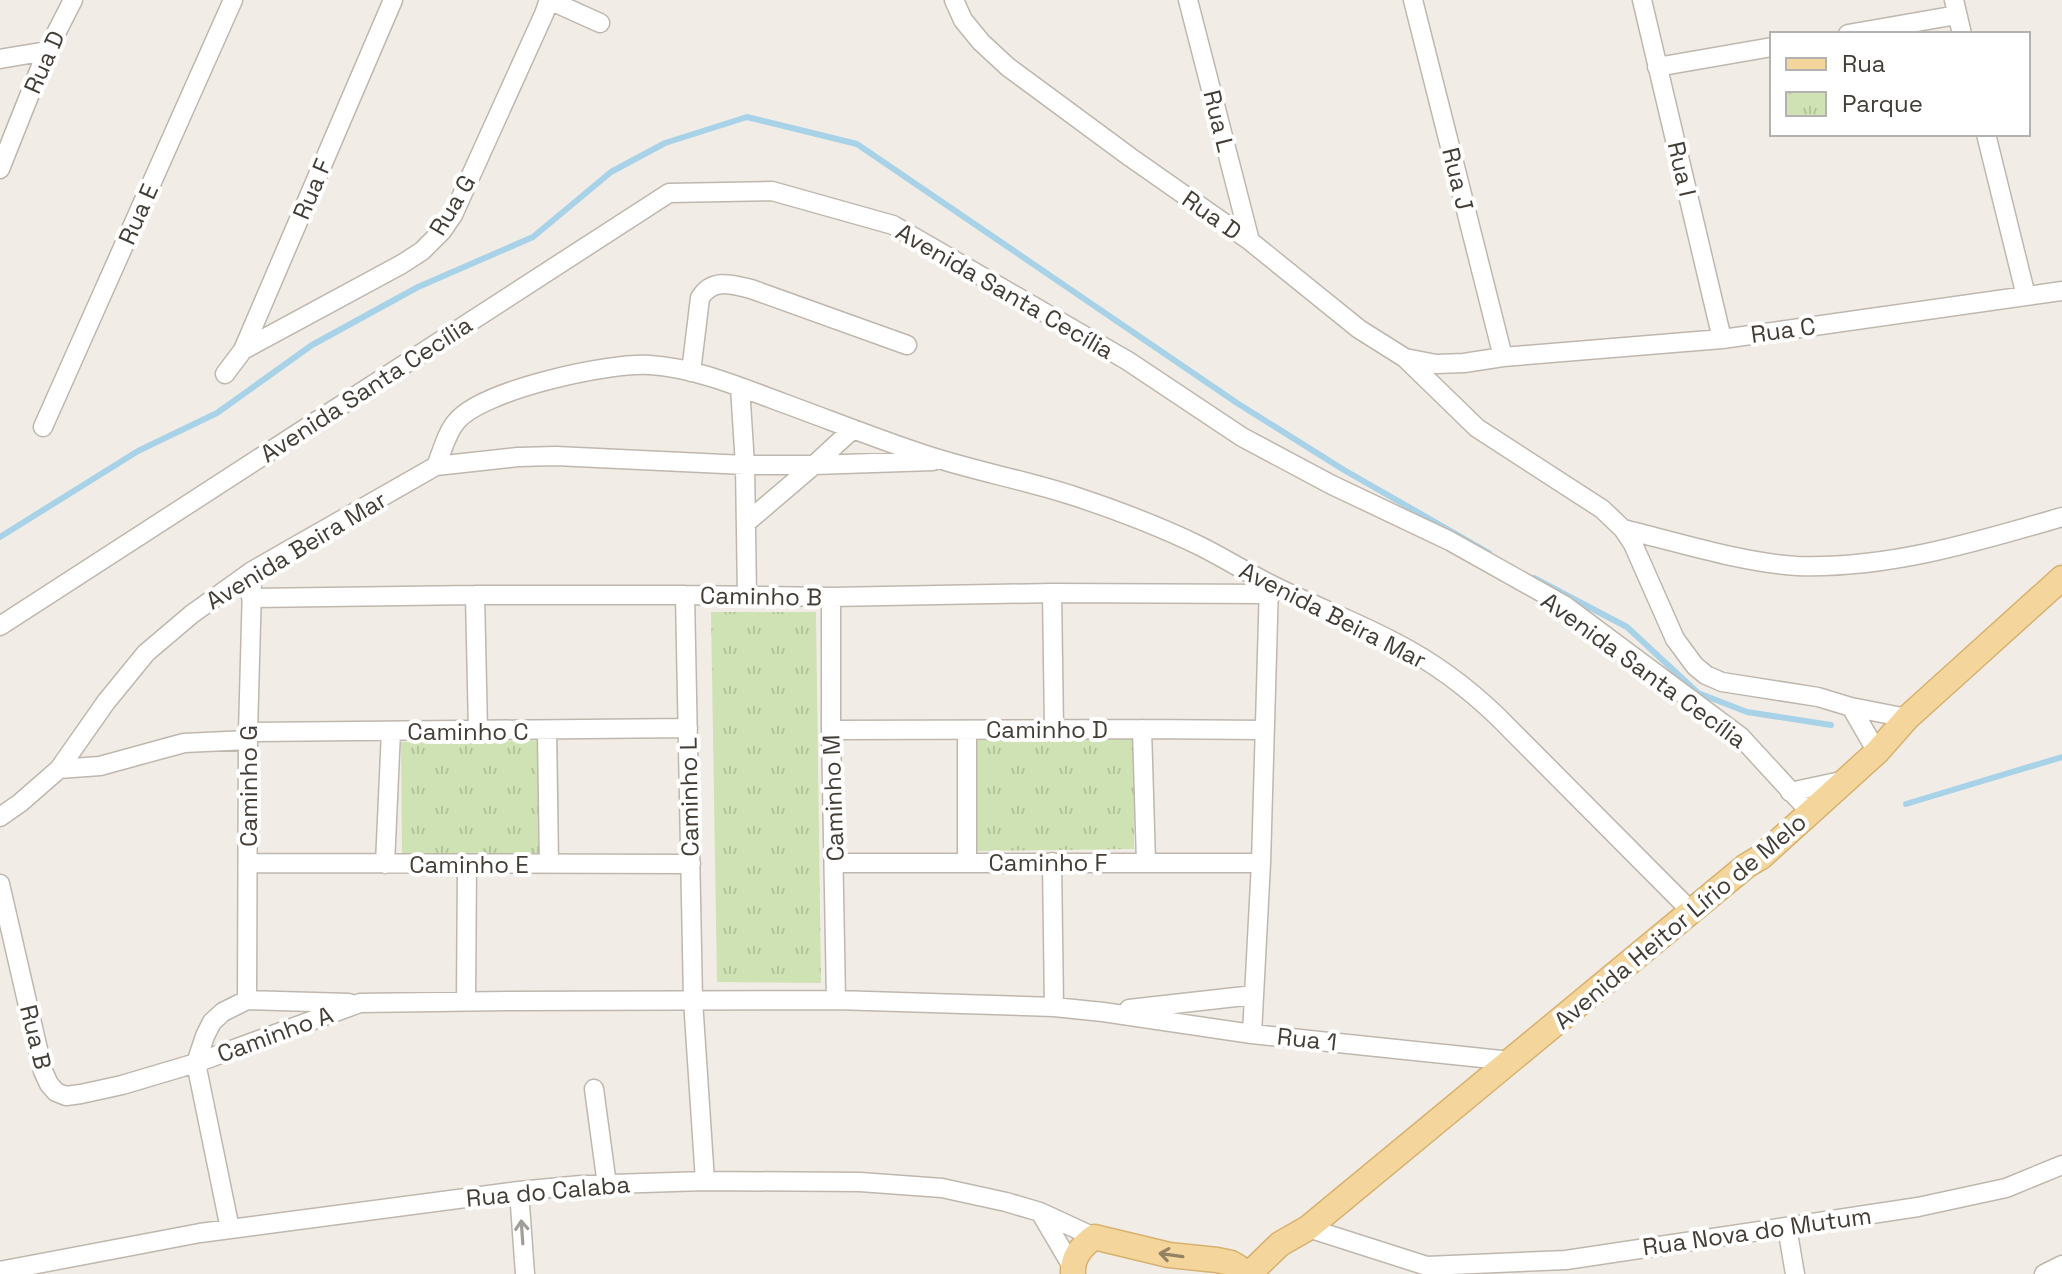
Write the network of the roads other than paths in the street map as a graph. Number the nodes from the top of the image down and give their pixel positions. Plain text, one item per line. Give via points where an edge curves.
1 (73, 0) edge
2 (233, 0) edge
3 (393, 0) edge
4 (954, 0) edge
5 (1188, 0) edge
6 (1413, 0) edge
7 (1642, 0) edge
8 (547, 5) edge
9 (1955, 7) edge
10 (600, 23) dead end
11 (1856, 32) edge
12 (1961, 32) edge
13 (1770, 47) edge
14 (47, 51) junction
15 (0, 59) edge
16 (1657, 67) junction
17 (1986, 136) edge
18 (0, 169) edge
19 (1250, 241) junction
20 (2062, 291) edge
21 (2026, 296) junction
22 (1722, 339) junction
23 (907, 345) dead end
24 (243, 350) junction
25 (1503, 357) junction
26 (1405, 358) junction
27 (691, 372) junction
28 (225, 374) dead end
29 (740, 387) junction
30 (43, 427) dead end
31 (853, 429) junction
32 (942, 461) junction
33 (745, 465) junction
34 (814, 465) junction
35 (436, 466) junction
36 (2062, 517) edge
37 (746, 523) junction
38 (1623, 529) junction
39 (252, 571) junction
40 (2062, 578) edge
41 (1270, 589) junction
42 (1052, 593) junction
43 (475, 595) junction
44 (685, 595) junction
45 (747, 596) junction
46 (831, 597) junction
47 (251, 598) junction
48 (0, 626) edge
49 (1851, 707) junction
50 (1907, 718) junction
51 (688, 728) junction
52 (1054, 729) junction
53 (1142, 729) junction
54 (831, 730) junction
55 (967, 730) junction
56 (1264, 730) junction
57 (391, 731) junction
58 (478, 731) junction
59 (547, 731) junction
60 (248, 736) junction
61 (1877, 752) junction
62 (59, 769) junction
63 (1846, 780) junction
64 (1790, 792) junction
65 (1810, 812) junction
66 (0, 817) edge
67 (967, 862) junction
68 (1052, 862) junction
69 (1146, 862) junction
70 (248, 863) junction
71 (549, 863) junction
72 (835, 863) junction
73 (1261, 863) junction
74 (385, 864) junction
75 (467, 864) junction
76 (691, 864) junction
77 (0, 884) edge
78 (1692, 912) junction
79 (1254, 995) junction
80 (247, 1000) junction
81 (693, 1000) junction
82 (836, 1000) junction
83 (466, 1001) junction
84 (360, 1003) junction
85 (1054, 1007) junction
86 (1103, 1012) junction
87 (1252, 1034) junction
88 (1511, 1061) junction
89 (196, 1063) junction
90 (594, 1089) dead end
91 (2062, 1165) edge
92 (705, 1181) junction
93 (607, 1185) junction
94 (519, 1191) junction
95 (1040, 1212) junction
96 (1787, 1227) junction
97 (1308, 1228) junction
98 (230, 1229) junction
99 (1094, 1237) junction
100 (1280, 1244) junction
101 (1217, 1260) junction
102 (2062, 1265) edge
103 (1566, 1267) edge
104 (1434, 1270) edge
105 (0, 1271) edge
106 (1073, 1271) edge
107 (525, 1274) edge
108 (1246, 1274) edge
109 (1795, 1274) edge
110 (2044, 1274) edge

1 - 14 street, Rua D
2 - 30 street, Rua E
3 - 24 street, Rua F
4 - 19 street, Rua D via 963,20 1008,67
5 - 19 street, Rua L
6 - 25 street, Rua J
7 - 16 street, Rua I
8 - 10 street
8 - 24 street, Rua G via 442,231 402,264
9 - 11 street
9 - 12 street
13 - 16 street
14 - 15 street
14 - 18 street, Rua D
16 - 22 street, Rua I
17 - 21 street
19 - 26 street, Rua D via 1347,320
20 - 21 street, Rua C
21 - 22 street, Rua C
22 - 25 street, Rua C
23 - 27 street via 751,289 718,284 700,298
24 - 28 street, Rua F
25 - 26 street, Rua D via 1436,364
26 - 38 street via 1477,428 1602,509
27 - 29 street, Avenida Beira Mar
27 - 35 street, Avenida Beira Mar via 627,365 500,395 456,422
29 - 31 street, Avenida Beira Mar
29 - 33 street
31 - 32 street, Avenida Beira Mar
31 - 34 street
32 - 34 street, Avenida Beira Mar
32 - 41 street, Avenida Beira Mar via 1130,516 1200,546
33 - 34 street, Avenida Beira Mar
33 - 35 street, Avenida Beira Mar via 556,456
33 - 37 street
34 - 37 street
35 - 39 street, Avenida Beira Mar
36 - 38 street via 1917,556 1838,566 1767,563
37 - 45 street
38 - 49 street via 1675,639 1706,675
39 - 47 street, Caminho G
39 - 62 street, Avenida Beira Mar via 146,653
40 - 50 main road, Avenida Heitor Lírio de Melo
41 - 42 street, Caminho B
41 - 56 street
41 - 78 street, Avenida Beira Mar via 1398,643 1476,696
42 - 46 street, Caminho B
42 - 52 street
43 - 44 street, Caminho B
43 - 47 street, Caminho B
43 - 58 street
44 - 45 street, Caminho B
44 - 51 street, Caminho L
45 - 46 street, Caminho B
46 - 54 street, Caminho M
47 - 60 street, Caminho G
48 - 64 street, Avenida Santa Cecília via 669,193 772,191 893,225 1128,361 1242,437 1450,541 1564,605 1741,737
49 - 50 street
49 - 61 street
50 - 61 main road, Avenida Heitor Lírio de Melo
51 - 59 street, Caminho C
51 - 76 street, Caminho L
52 - 53 street, Caminho D
52 - 55 street, Caminho D
53 - 56 street, Caminho D
53 - 69 street
54 - 55 street, Caminho D
54 - 72 street, Caminho M
55 - 67 street
56 - 73 street
57 - 58 street, Caminho C
57 - 60 street, Caminho C
57 - 74 street
58 - 59 street, Caminho C
59 - 71 street
60 - 62 street, Caminho C via 184,743 100,766
60 - 70 street, Caminho G
61 - 63 main road, Avenida Heitor Lírio de Melo
62 - 66 street, Avenida Beira Mar
63 - 64 street
63 - 65 main road, Avenida Heitor Lírio de Melo
64 - 65 street, Avenida Santa Cecília
65 - 78 main road, Avenida Heitor Lírio de Melo
67 - 68 street, Caminho F
67 - 72 street, Caminho F
68 - 69 street, Caminho F
68 - 85 street
69 - 73 street, Caminho F
70 - 74 street, Caminho E
70 - 80 street, Caminho G
71 - 75 street, Caminho E
71 - 76 street, Caminho E
72 - 82 street, Caminho M
73 - 79 street
74 - 75 street, Caminho E
75 - 83 street
76 - 81 street, Caminho L
77 - 89 street, Rua B via 43,1071 56,1092 81,1094
78 - 88 main road, Avenida Heitor Lírio de Melo
79 - 86 street, Rua 1
79 - 87 street
80 - 84 street, Caminho A
80 - 89 street, Caminho A via 212,1022
81 - 82 street, Rua 1
81 - 83 street, Caminho A
81 - 92 street, Caminho L
82 - 85 street, Rua 1
83 - 84 street, Caminho A
84 - 89 street, Caminho A
85 - 86 street, Rua 1
86 - 87 street, Rua 1
87 - 88 street, Rua 1
88 - 97 main road, Avenida Heitor Lírio de Melo
89 - 98 street
90 - 93 street
91 - 96 street, Rua Nova do Mutum via 2006,1188
92 - 93 street, Rua do Calaba
92 - 95 street, Rua do Calaba via 922,1186
93 - 94 street, Rua do Calaba
94 - 98 street, Rua do Calaba
107 -> 94 street
95 - 99 street, Rua do Calaba
95 - 106 street
96 - 103 street, Rua Nova do Mutum
96 - 109 street
97 - 100 main road, Avenida Heitor Lírio de Melo
97 - 104 street, Rua Nova do Mutum
98 - 105 street, Rua do Calaba
101 -> 99 main road
99 - 106 main road via 1078,1253
100 - 101 main road, Avenida Heitor Lírio de Melo
100 - 108 main road, Avenida Heitor Lírio de Melo
101 - 108 main road
102 - 110 street
103 - 104 street, Rua Nova do Mutum

